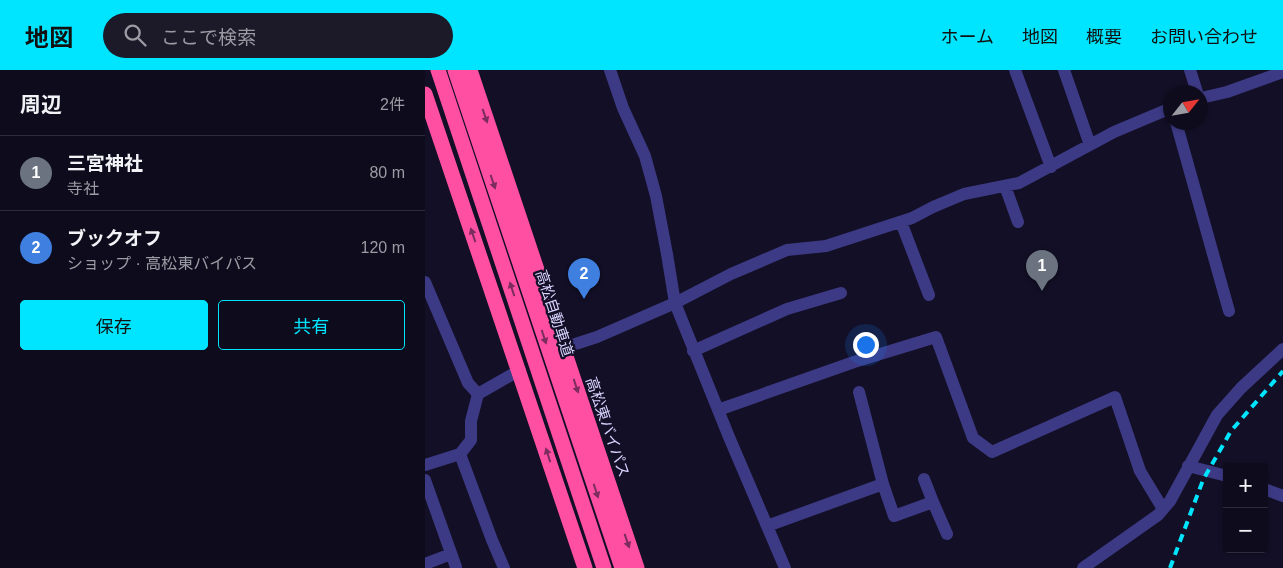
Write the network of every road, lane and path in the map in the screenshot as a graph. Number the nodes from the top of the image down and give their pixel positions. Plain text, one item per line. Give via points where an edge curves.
1 (438, 70) edge
2 (455, 70) edge
3 (470, 70) edge
4 (610, 70) edge
5 (1015, 70) edge
6 (1064, 70) edge
7 (1190, 70) edge
8 (1283, 72) edge
9 (1195, 85) edge
10 (425, 94) edge
11 (1208, 96) edge
12 (1163, 111) edge
13 (1178, 130) edge
14 (1090, 146) junction
15 (1051, 167) junction
16 (1005, 186) junction
17 (901, 222) junction
18 (1018, 222) dead end
19 (425, 282) edge
20 (841, 293) dead end
21 (929, 295) dead end
22 (675, 303) junction
23 (1229, 311) dead end
24 (563, 348) junction
25 (1283, 349) edge
26 (693, 351) junction
27 (519, 370) junction
28 (859, 392) dead end
29 (478, 394) junction
30 (718, 410) junction
31 (460, 454) junction
32 (425, 465) edge
33 (1188, 466) junction
34 (1223, 475) edge
35 (924, 479) dead end
36 (425, 480) edge
37 (883, 484) junction
38 (1268, 490) edge
39 (1283, 496) edge
40 (933, 502) junction
41 (1163, 510) junction
42 (767, 526) junction
43 (947, 534) dead end
44 (451, 554) junction
45 (425, 564) edge
46 (456, 567) edge
47 (504, 568) edge
48 (585, 568) edge
49 (604, 568) edge
50 (621, 568) edge
51 (637, 568) edge
52 (785, 568) edge
53 (1083, 568) edge

49 -> 1 highway
2 -> 50 highway, 高松自動車道
3 -> 24 highway, 高松東バイパス
4 - 22 street via 645,156
5 - 15 street
6 - 14 street
7 - 9 street
8 - 11 street
27 -> 10 highway
12 - 14 street
13 - 23 street
14 - 15 street
15 - 16 street via 1019,183
16 - 17 street via 965,194
16 - 18 street
17 - 21 street
17 - 22 street via 826,246 787,250
19 - 29 street via 468,383
20 - 26 street via 787,309
22 - 24 street
22 - 26 street
24 -> 51 highway, 高松東バイパス
25 - 33 street via 1217,415
26 - 30 street
27 - 29 street
48 -> 27 highway
28 - 37 street
29 - 31 street via 471,421 471,440
30 - 41 street via 936,337 973,438 992,452 1115,397 1139,471
30 - 42 street
31 - 32 street
31 - 47 street
33 - 34 street
33 - 41 street
35 - 40 street
36 - 44 street
37 - 40 street via 894,516
37 - 42 street
38 - 39 street
40 - 43 street
41 - 53 street via 1159,516
42 - 52 street
44 - 45 street
44 - 46 street

